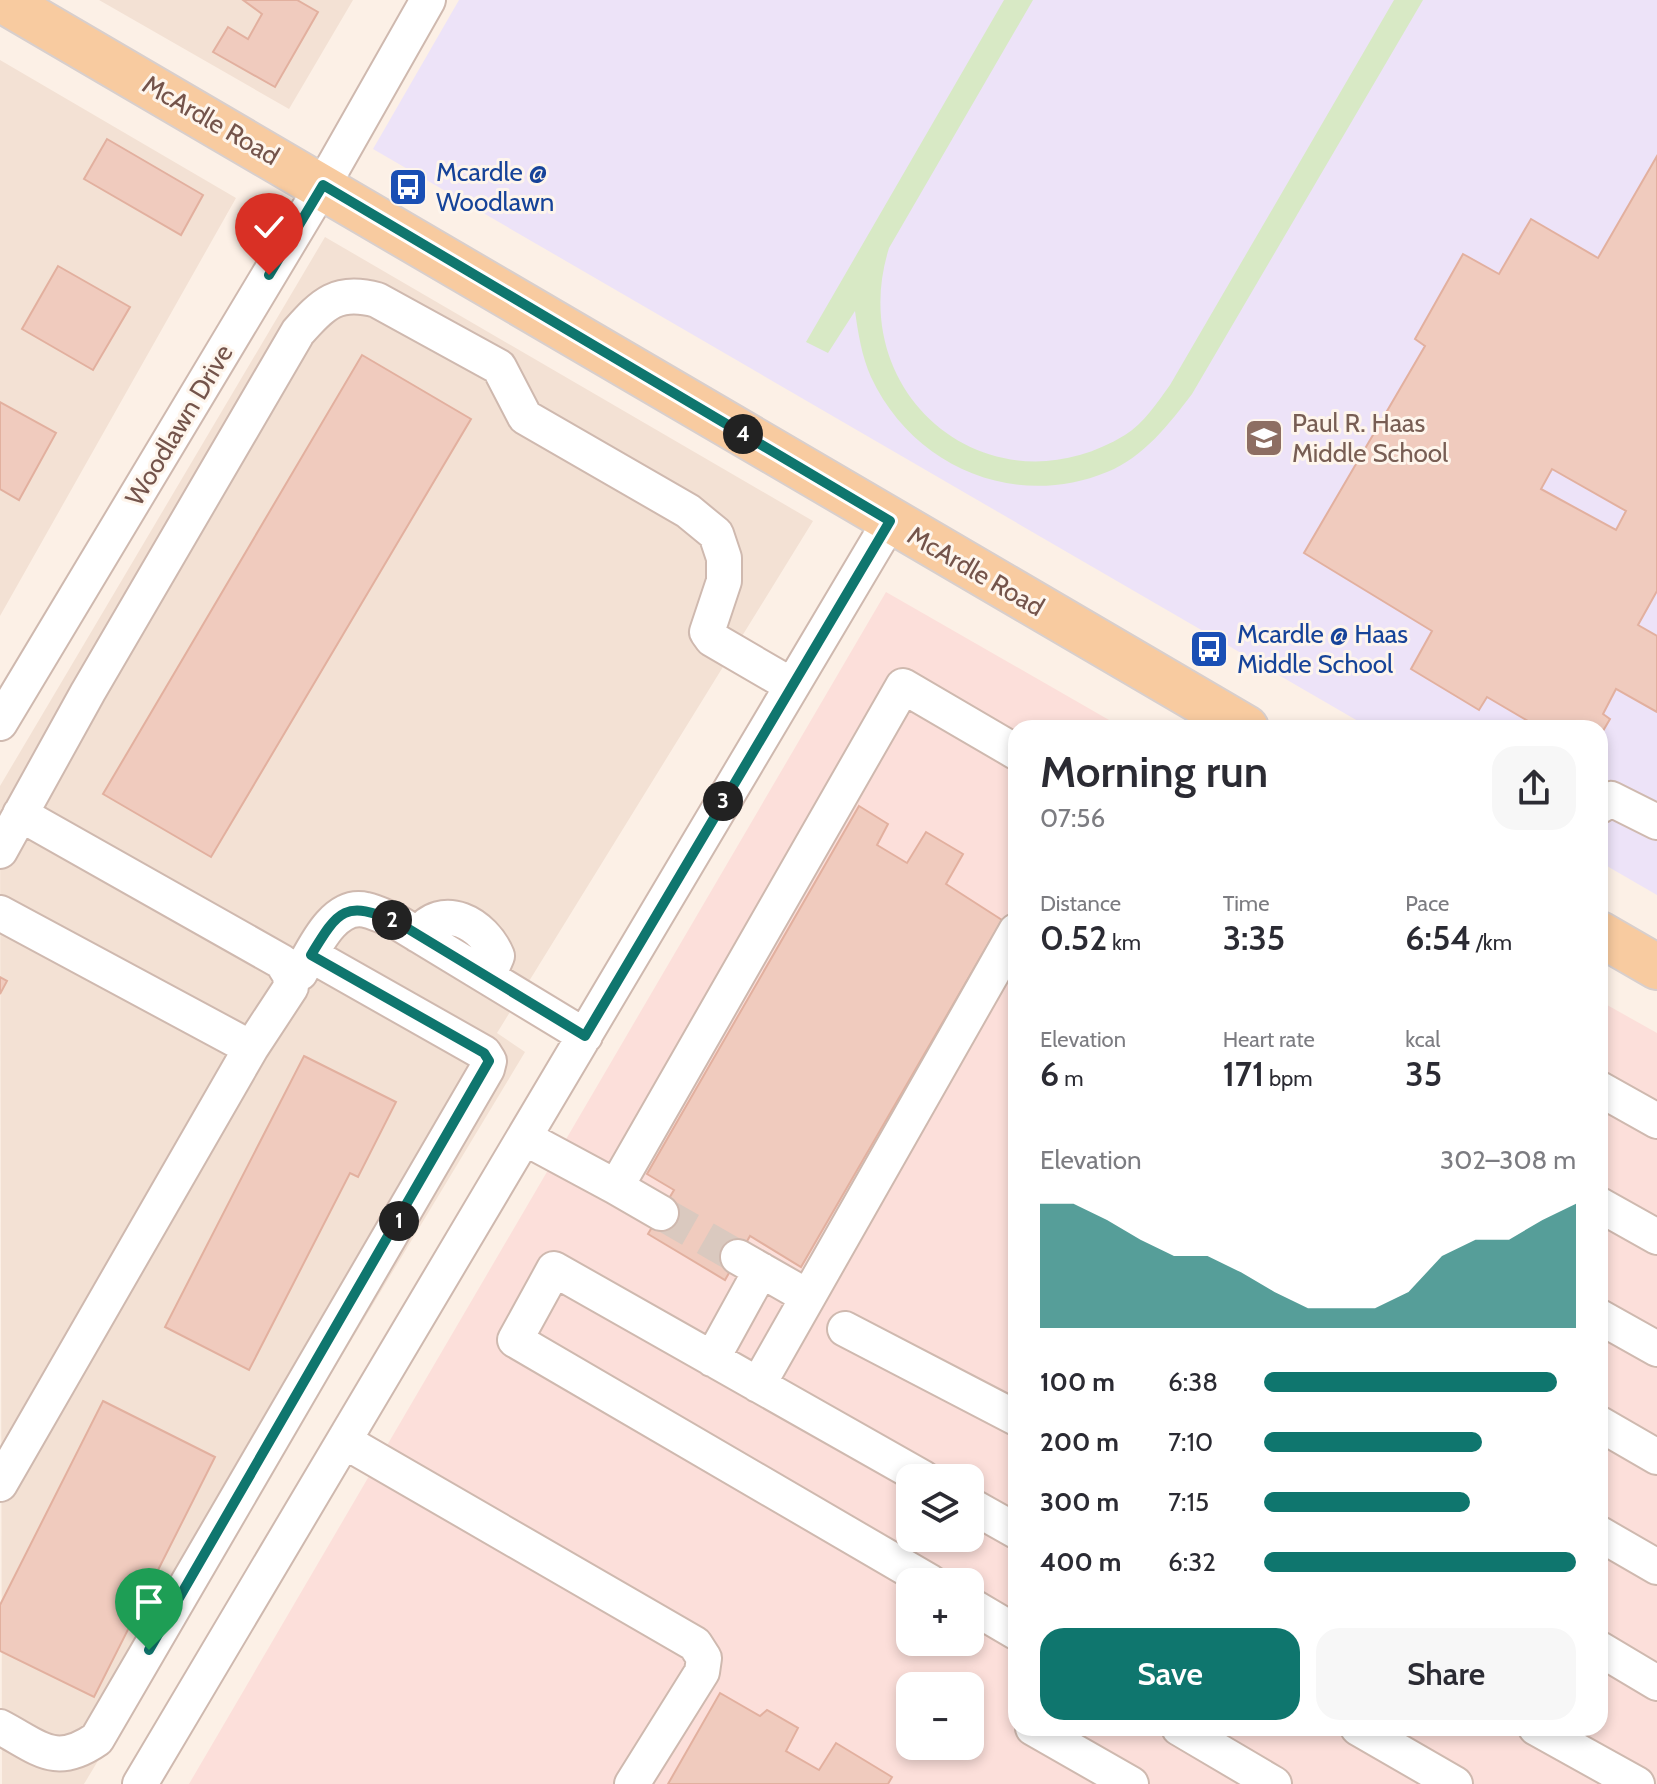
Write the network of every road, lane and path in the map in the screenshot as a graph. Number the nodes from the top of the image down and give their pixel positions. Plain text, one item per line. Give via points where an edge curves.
1 (2, 0) edge
2 (428, 0) edge
3 (323, 185) junction
4 (890, 521) junction
5 (791, 685) junction
6 (1232, 720) edge
7 (0, 723) edge
8 (1008, 747) edge
9 (1608, 801) edge
10 (20, 814) junction
11 (1657, 822) edge
12 (0, 851) edge
13 (0, 913) edge
14 (1608, 939) edge
15 (1008, 945) edge
16 (311, 955) junction
17 (1657, 967) edge
18 (291, 987) junction
19 (585, 1036) junction
20 (251, 1048) junction
21 (1608, 1093) edge
22 (1657, 1121) edge
23 (525, 1138) junction
24 (616, 1187) junction
25 (1608, 1209) edge
26 (661, 1213) tunnel mouth
27 (1657, 1237) edge
28 (808, 1297) junction
29 (1608, 1321) edge
30 (845, 1329) dead end
31 (1657, 1349) edge
32 (712, 1359) junction
33 (758, 1385) junction
34 (1008, 1414) edge
35 (1608, 1429) edge
36 (344, 1441) junction
37 (1657, 1457) edge
38 (898, 1464) edge
39 (0, 1484) edge
40 (984, 1513) edge
41 (1008, 1526) edge
42 (1608, 1539) edge
43 (1657, 1567) edge
44 (906, 1568) edge
45 (984, 1613) edge
46 (1008, 1627) edge
47 (1608, 1654) edge
48 (1657, 1683) edge
49 (0, 1727) edge
50 (1047, 1736) edge
51 (1193, 1736) edge
52 (1372, 1736) edge
53 (1550, 1736) edge
54 (140, 1784) edge
55 (632, 1784) edge
56 (1131, 1784) edge
57 (1274, 1784) edge
58 (1455, 1784) edge
59 (1637, 1784) edge

1 - 3 main road, McArdle Road
2 - 3 street, Woodlawn Drive
3 - 4 main road, McArdle Road
3 - 7 street, Woodlawn Drive
4 - 5 street
4 - 6 main road, McArdle Road
5 - 10 street via 707,632 724,581 716,534 688,511 525,417 499,367 357,294 336,298 298,332
5 - 19 street
8 - 24 street via 903,686
9 - 11 street
10 - 12 street
10 - 18 street via 282,962
13 - 20 street
14 - 17 main road
15 - 28 street
16 - 18 street
16 - 19 street via 330,923 364,909 418,935
16 - 49 street via 484,1053 487,1069 97,1739 64,1755
18 - 20 street
19 - 23 street
20 - 39 street
21 - 22 street
23 - 24 street
23 - 36 street
24 - 26 street
25 - 27 street
28 - 32 street via 749,1264
28 - 33 street
29 - 31 street
30 - 34 street
32 - 33 street
32 - 44 street via 554,1269 515,1340
33 - 38 street
35 - 37 street
36 - 54 street
36 - 55 street via 695,1644 704,1658 702,1672
40 - 41 street
42 - 43 street
45 - 46 street
47 - 48 street
50 - 56 street
51 - 57 street
52 - 58 street
53 - 59 street

